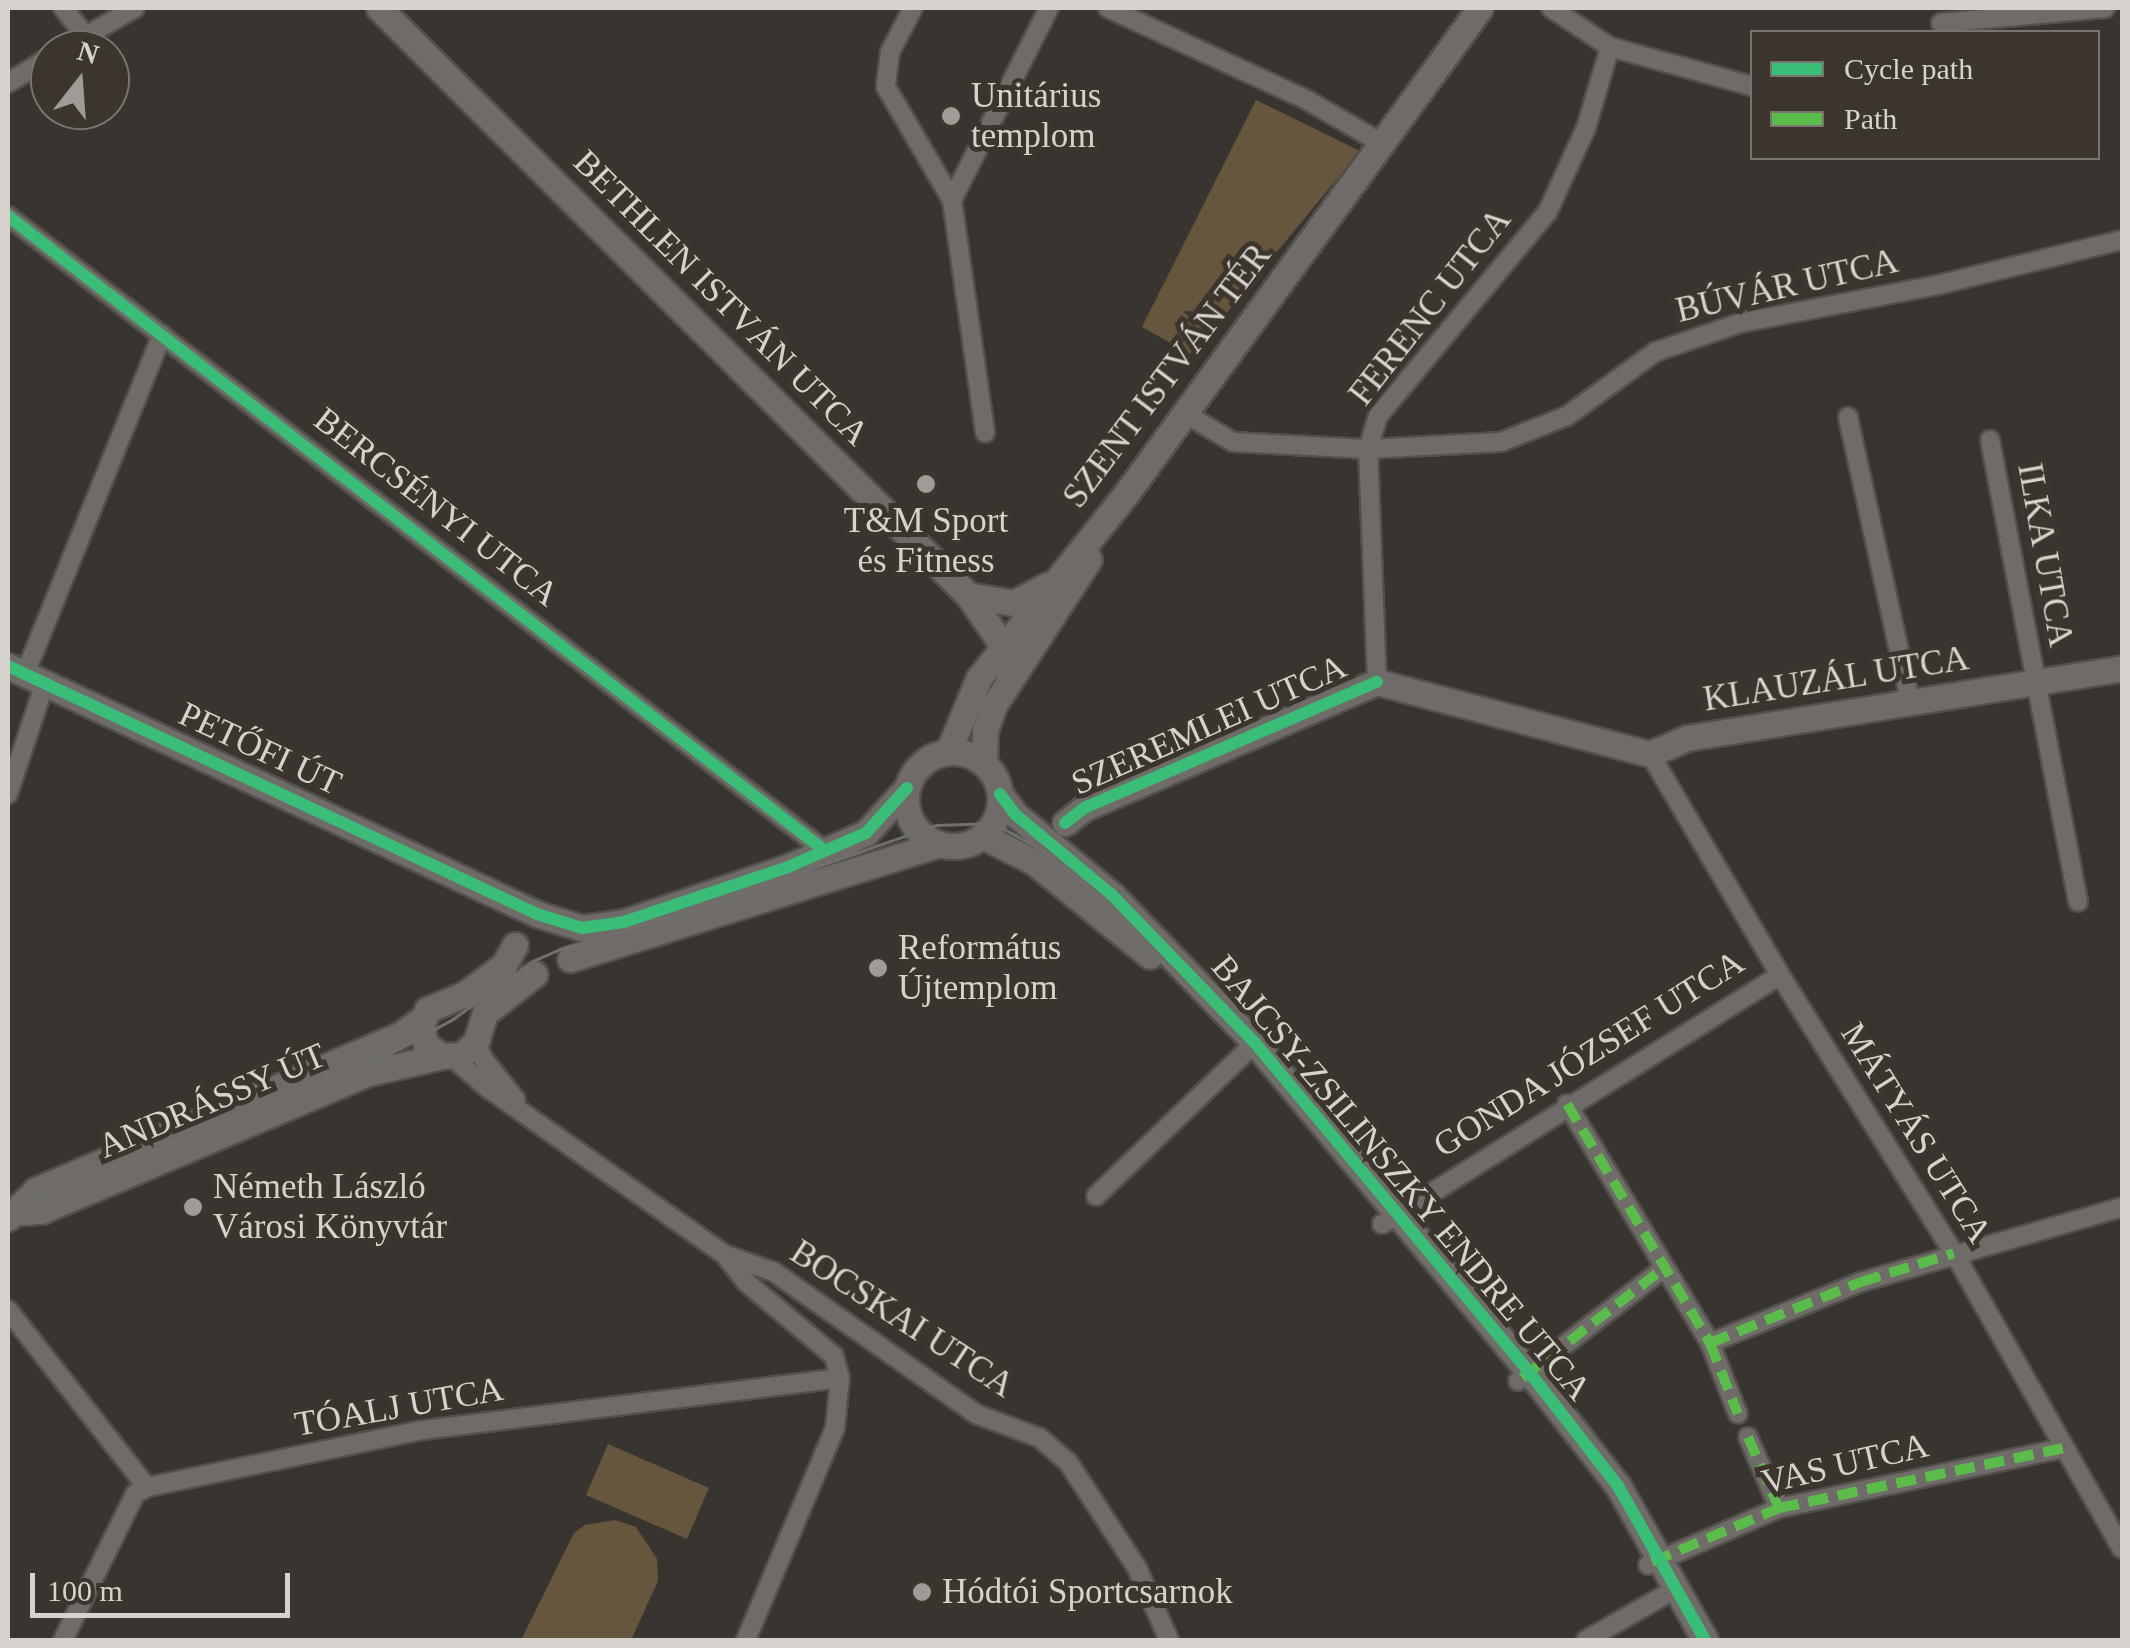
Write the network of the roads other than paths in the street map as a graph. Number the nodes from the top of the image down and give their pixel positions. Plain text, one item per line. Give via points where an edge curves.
1 (63, 8) edge
2 (134, 8) edge
3 (379, 8) edge
4 (913, 8) edge
5 (1049, 8) edge
6 (1108, 8) edge
7 (1480, 8) edge
8 (2105, 8) edge
9 (1558, 10) edge
10 (1940, 21) edge
11 (81, 30) edge
12 (94, 30) edge
13 (1610, 47) junction
14 (30, 69) edge
15 (8, 83) edge
16 (1750, 85) edge
17 (1383, 144) junction
18 (952, 200) junction
19 (8, 216) edge
20 (2122, 240) edge
21 (162, 334) junction
22 (1184, 413) junction
23 (1848, 416) dead end
24 (985, 433) dead end
25 (1990, 440) dead end
26 (1368, 449) junction
27 (1126, 494) junction
28 (1056, 581) junction
29 (968, 595) junction
30 (1004, 647) junction
31 (2122, 668) edge
32 (26, 674) edge
33 (1009, 676) junction
34 (1377, 682) junction
35 (2035, 682) junction
36 (1910, 702) junction
37 (948, 752) junction
38 (1650, 754) junction
39 (984, 764) junction
40 (907, 788) junction
41 (8, 794) edge
42 (1000, 794) junction
43 (1057, 832) junction
44 (983, 836) junction
45 (940, 844) junction
46 (824, 850) junction
47 (487, 887) junction
48 (2078, 902) dead end
49 (554, 920) junction
50 (516, 940) junction
51 (570, 959) junction
52 (535, 974) junction
53 (1780, 975) junction
54 (452, 999) junction
55 (423, 1018) junction
56 (478, 1037) junction
57 (1249, 1049) junction
58 (447, 1057) junction
59 (1567, 1104) junction
60 (538, 1122) junction
61 (1096, 1196) dead end
62 (2122, 1206) edge
63 (8, 1215) edge
64 (1388, 1219) junction
65 (1954, 1253) junction
66 (725, 1255) junction
67 (1664, 1268) junction
68 (8, 1310) edge
69 (1710, 1343) junction
70 (1523, 1377) junction
71 (840, 1378) junction
72 (1738, 1414) dead end
73 (1748, 1438) dead end
74 (2064, 1448) junction
75 (147, 1487) junction
76 (1779, 1508) junction
77 (2122, 1549) edge
78 (1654, 1562) junction
79 (1671, 1591) junction
80 (62, 1640) edge
81 (746, 1640) edge
82 (1170, 1640) edge
83 (1586, 1640) edge
84 (1691, 1640) edge
85 (1705, 1640) edge

1 - 11 street
2 - 12 street
3 - 29 street, BETHLEN ISTVÁN UTCA
4 - 18 street via 890,52 886,87
5 - 18 street
6 - 17 street via 1307,100
7 - 17 street, SZENT ISTVÁN TÉR
8 - 10 street
9 - 13 street
13 - 16 street
13 - 26 street, FERENC UTCA via 1586,128 1548,211 1378,416
14 - 15 street
17 - 22 street, SZENT ISTVÁN TÉR
18 - 24 street
19 - 21 street, BERCSÉNYI UTCA
20 - 26 street, BÚVÁR UTCA via 1740,324 1655,352 1567,416 1501,442
21 - 32 street
21 - 46 street, BERCSÉNYI UTCA
22 - 26 street, BÚVÁR UTCA via 1234,442
22 - 27 street, SZENT ISTVÁN TÉR
23 - 36 street
25 - 35 street, ILKA UTCA
26 - 34 street, FERENC UTCA
27 - 28 street, SZENT ISTVÁN TÉR
27 - 33 street via 1064,602
28 - 29 street via 1014,603
28 - 30 street, SZENT ISTVÁN TÉR
29 - 30 street, BETHLEN ISTVÁN UTCA
30 - 33 street
30 - 37 street, SZENT ISTVÁN TÉR via 978,678
31 - 35 street, KLAUZÁL UTCA
32 - 41 street
32 - 47 street, PETŐFI ÚT
33 - 39 street via 984,730
34 - 38 street, SZEREMLEI UTCA
34 - 43 street, SZEREMLEI UTCA via 1084,808
35 - 36 street, KLAUZÁL UTCA
35 - 48 street
36 - 38 street, KLAUZÁL UTCA via 1688,738
37 - 39 street
37 - 40 street via 922,764
38 - 53 street, MÁTYÁS UTCA
39 - 42 street
40 - 45 street via 911,820
40 - 46 street via 866,832
42 - 43 street, BAJCSY-ZSILINSZKY ENDRE UTCA via 1016,816
42 - 44 street via 994,823
43 - 57 street, BAJCSY-ZSILINSZKY ENDRE UTCA
44 - 45 street
44 - 57 street, BAJCSY-ZSILINSZKY ENDRE UTCA via 1034,862 1114,922
45 - 51 street
46 - 49 street via 624,922 582,928
47 - 49 street, PETŐFI ÚT
47 - 50 street via 510,917
49 - 50 street via 528,922
49 - 51 street via 573,940
50 - 52 street via 521,964
50 - 54 street via 504,964
51 - 52 street via 556,973
52 - 56 street via 485,1013
53 - 59 street, GONDA JÓZSEF UTCA
53 - 65 street, MÁTYÁS UTCA
54 - 55 street via 434,1004
54 - 56 street via 475,1013
55 - 58 street via 426,1045
55 - 63 street, ANDRÁSSY ÚT via 400,1035 36,1190
56 - 58 street
56 - 60 street, BOCSKAI UTCA via 500,1080
57 - 61 street, BAJCSY-ZSILINSZKY ENDRE UTCA
57 - 64 street, BAJCSY-ZSILINSZKY ENDRE UTCA
58 - 60 street, BOCSKAI UTCA
58 - 63 street, ANDRÁSSY ÚT via 368,1073 41,1211
59 - 64 street, GONDA JÓZSEF UTCA
59 - 67 street
60 - 66 street, BOCSKAI UTCA
62 - 65 street
64 - 70 street, BAJCSY-ZSILINSZKY ENDRE UTCA
65 - 69 street
65 - 74 street, MÁTYÁS UTCA
66 - 71 street, BOCSKAI UTCA via 746,1282 834,1356
66 - 82 street, BOCSKAI UTCA via 774,1272 976,1414 1040,1438 1068,1462 1137,1568
67 - 69 street
67 - 70 street
68 - 75 street
69 - 72 street
70 - 78 street, BAJCSY-ZSILINSZKY ENDRE UTCA
71 - 75 street, TÓALJ UTCA via 422,1430
71 - 81 street via 835,1428
73 - 76 street
74 - 76 street, VAS UTCA
74 - 77 street, MÁTYÁS UTCA
75 - 80 street via 135,1494
76 - 78 street, VAS UTCA
78 - 79 street, BAJCSY-ZSILINSZKY ENDRE UTCA
79 - 83 street
79 - 84 street, BAJCSY-ZSILINSZKY ENDRE UTCA
79 - 85 street, BAJCSY-ZSILINSZKY ENDRE UTCA

